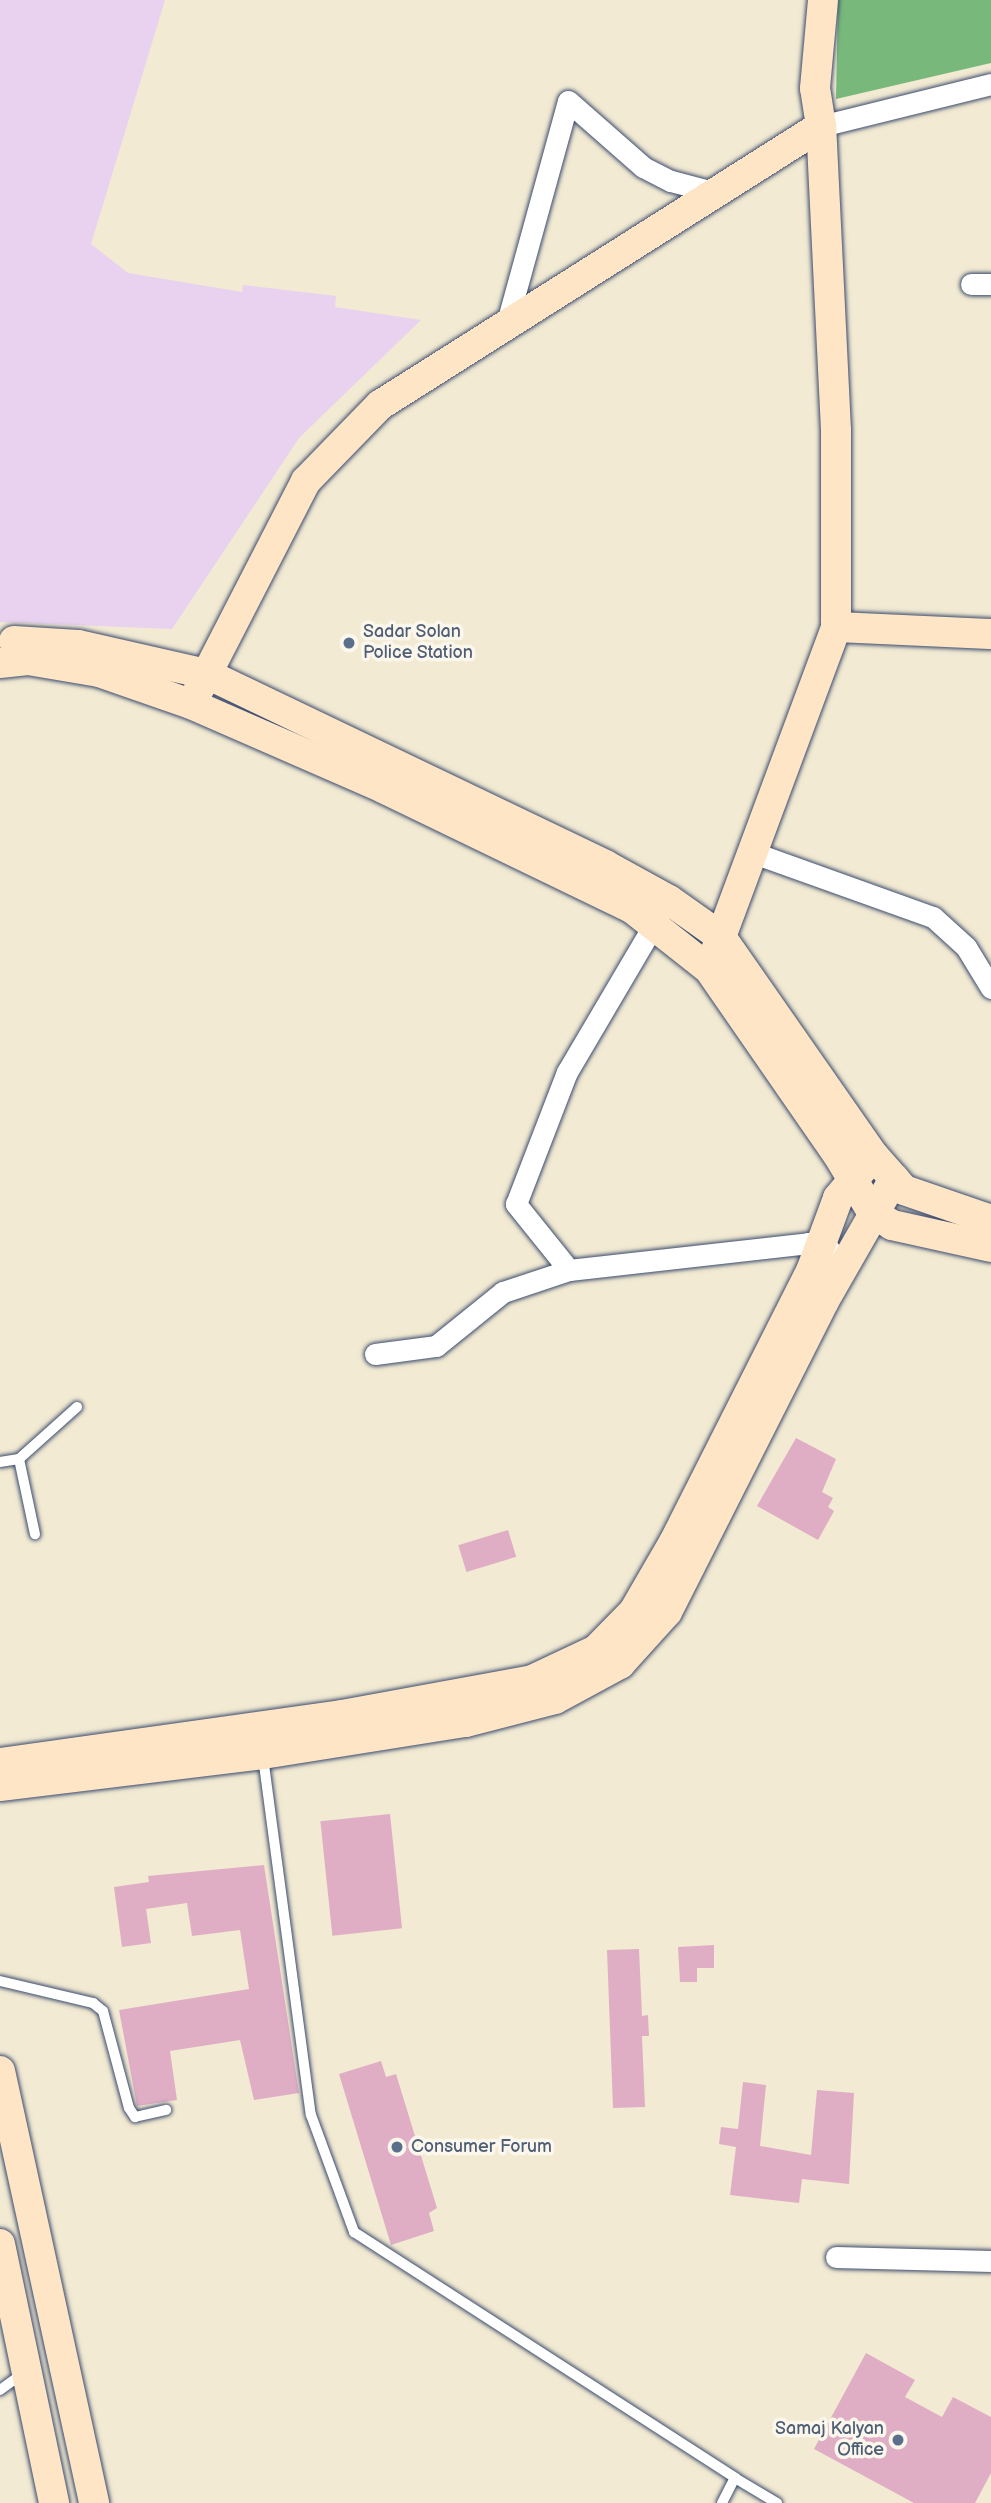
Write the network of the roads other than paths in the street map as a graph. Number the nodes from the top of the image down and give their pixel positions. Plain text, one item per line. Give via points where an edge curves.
1 (823, 0) edge
2 (991, 84) edge
3 (821, 126) junction
4 (717, 193) junction
5 (506, 327) junction
6 (836, 627) junction
7 (991, 634) edge
8 (0, 643) edge
9 (0, 663) edge
10 (207, 674) junction
11 (191, 704) junction
12 (754, 853) junction
13 (662, 912) junction
14 (722, 937) junction
15 (709, 969) junction
16 (991, 988) edge
17 (874, 1156) junction
18 (894, 1179) junction
19 (851, 1180) junction
20 (872, 1212) junction
21 (991, 1220) edge
22 (821, 1246) junction
23 (991, 1247) edge
24 (851, 1256) junction
25 (569, 1270) junction
26 (375, 1354) dead end
27 (77, 1407) dead end
28 (19, 1459) junction
29 (0, 1462) edge
30 (35, 1534) dead end
31 (261, 1740) junction
32 (0, 1763) edge
33 (0, 1786) edge
34 (0, 1981) edge
35 (0, 2071) edge
36 (166, 2110) dead end
37 (0, 2244) edge
38 (836, 2257) dead end
39 (991, 2261) edge
40 (6, 2301) edge
41 (29, 2370) junction
42 (0, 2390) edge
43 (735, 2478) junction
44 (54, 2503) edge
45 (93, 2503) edge
46 (722, 2503) edge
47 (777, 2503) edge

1 - 3 street via 815,88
2 - 3 street
3 - 4 street
3 - 6 street via 836,429
4 - 5 street
4 - 5 street via 671,181 643,167 568,101
5 - 10 street via 380,405 306,481
6 - 7 street
6 - 12 street
8 - 10 street via 78,645
9 - 11 street via 28,660 99,672
10 - 11 street
10 - 13 street via 593,859
11 - 13 street
12 - 14 street
12 - 16 street via 933,917 966,947
13 - 14 street
13 - 15 street
13 - 25 street via 567,1072 516,1204
14 - 15 street
14 - 17 street
15 - 19 street via 838,1154
17 - 18 street
17 - 19 street
18 - 20 street
18 - 21 street via 904,1190
19 - 20 street
19 - 22 street via 838,1198
20 - 23 street via 892,1225
20 - 24 street
22 - 24 street
22 - 25 street via 808,1243
22 - 31 street via 674,1542 634,1611 596,1650 531,1680
24 - 31 street via 667,1612 620,1664 555,1699 466,1722
25 - 26 street via 503,1292 436,1346
27 - 28 lane
28 - 29 lane
28 - 30 lane
31 - 32 street
31 - 33 street
31 - 43 lane via 311,2115 354,2232
34 - 36 lane via 93,2003 103,2011 128,2108 135,2117
35 - 45 street
37 - 40 street
38 - 39 street
40 - 41 street
41 - 42 lane
41 - 44 street
43 - 46 lane
43 - 47 lane

